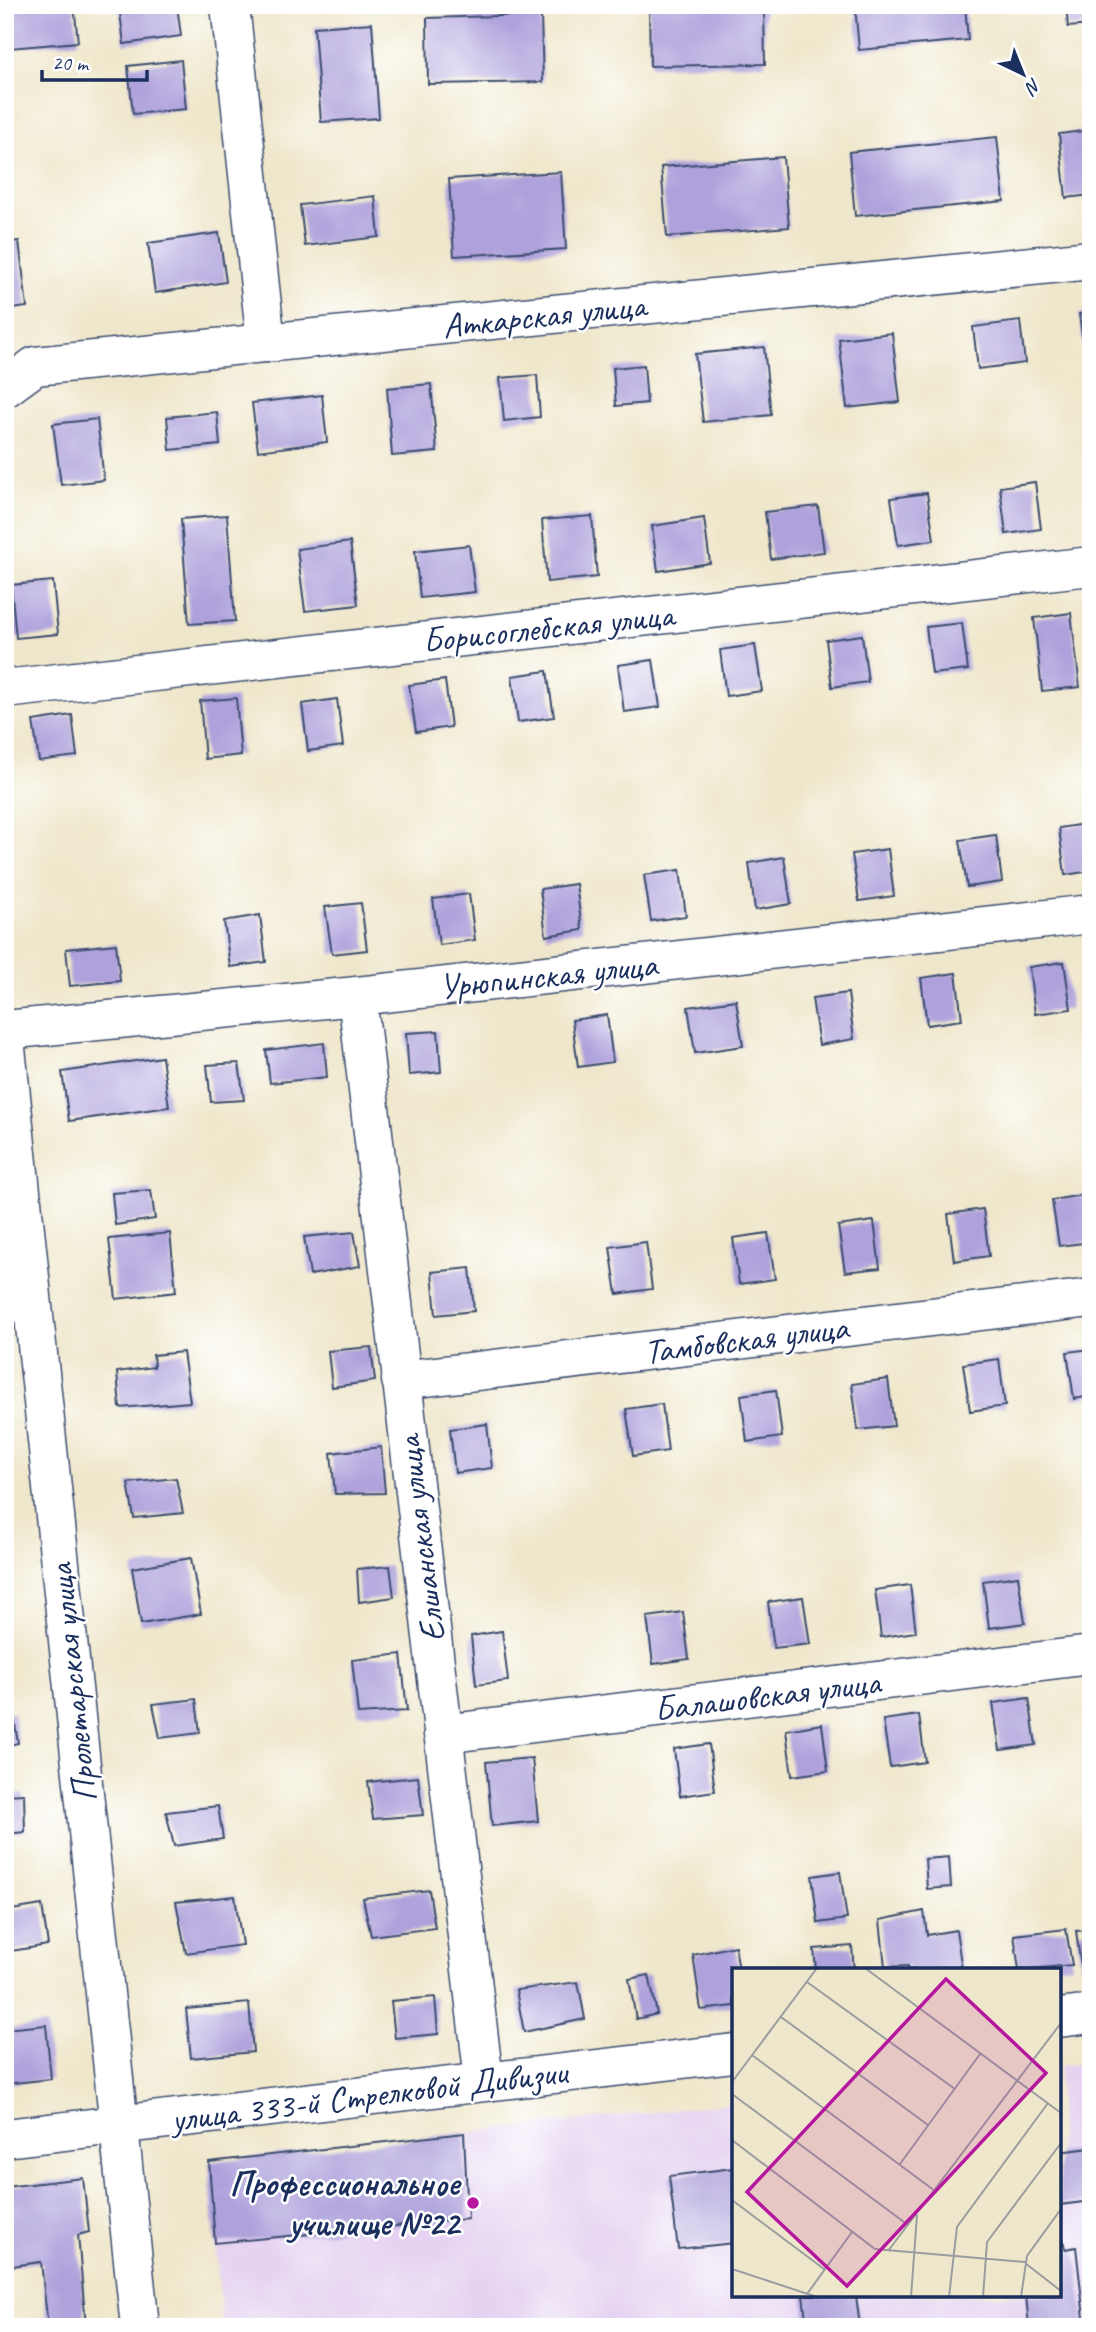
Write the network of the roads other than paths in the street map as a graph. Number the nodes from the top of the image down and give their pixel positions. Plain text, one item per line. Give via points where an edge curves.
1 (230, 5) edge
2 (1091, 260) edge
3 (266, 343) junction
4 (5, 388) edge
5 (1091, 566) edge
6 (5, 689) edge
7 (1091, 914) edge
8 (357, 996) junction
9 (5, 1030) edge
10 (5, 1040) edge
11 (1091, 1298) edge
12 (401, 1380) junction
13 (1091, 1655) edge
14 (443, 1734) junction
15 (1091, 2014) edge
16 (1061, 2018) edge
17 (732, 2053) edge
18 (484, 2081) junction
19 (118, 2124) junction
20 (5, 2138) edge
21 (140, 2327) edge

1 - 3 street
2 - 3 street, Аткарская улица
3 - 4 street, Аткарская улица via 35,366
5 - 6 street, Борисоглебская улица
7 - 8 street, Урюпинская улица
8 - 9 street, Урюпинская улица
8 - 12 street, Елшанская улица
10 - 19 street, Пролетарская улица
11 - 12 street, Тамбовская улица
12 - 14 street, Елшанская улица
13 - 14 street, Балашовская улица
14 - 18 street, Елшанская улица
15 - 16 street
17 - 18 street, улица 333-й Стрелковой Дивизии
18 - 19 street, улица 333-й Стрелковой Дивизии
19 - 20 street, улица 333-й Стрелковой Дивизии
19 - 21 street, Пролетарская улица

